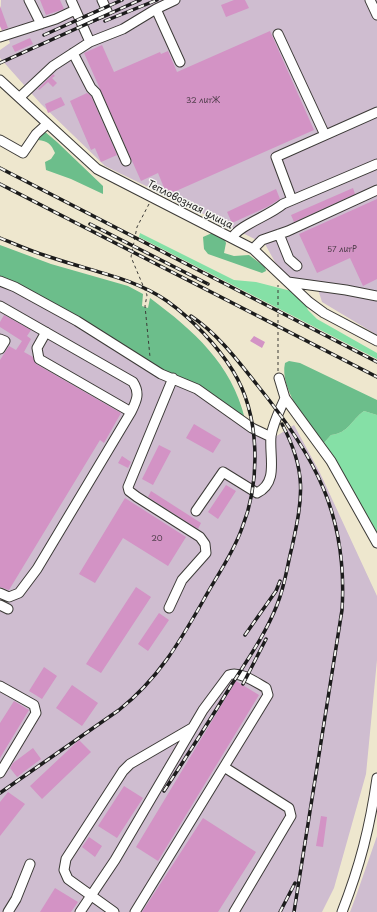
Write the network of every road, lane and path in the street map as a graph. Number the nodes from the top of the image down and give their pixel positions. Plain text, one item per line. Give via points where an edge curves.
1 (29, 0) edge
2 (71, 0) edge
3 (102, 0) edge
4 (175, 0) edge
5 (370, 0) edge
6 (156, 9) junction
7 (75, 10) junction
8 (377, 15) edge
9 (81, 22) junction
10 (41, 24) junction
11 (278, 34) dead end
12 (0, 37) edge
13 (90, 42) junction
14 (73, 53) junction
15 (180, 62) dead end
16 (0, 80) edge
17 (20, 97) junction
18 (377, 112) edge
19 (47, 124) junction
20 (325, 135) junction
21 (0, 140) edge
22 (126, 161) dead end
23 (377, 164) edge
24 (377, 190) edge
25 (153, 198) junction
26 (292, 200) junction
27 (279, 234) junction
28 (232, 238) junction
29 (253, 249) junction
30 (297, 266) dead end
31 (280, 274) junction
32 (0, 281) edge
33 (288, 282) junction
34 (377, 296) edge
35 (0, 306) edge
36 (46, 332) junction
37 (0, 339) edge
38 (377, 341) edge
39 (0, 349) edge
40 (151, 367) junction
41 (278, 374) joint
42 (173, 378) junction
43 (285, 398) junction
44 (131, 412) junction
45 (271, 437) junction
46 (196, 510) dead end
47 (377, 543) edge
48 (0, 593) edge
49 (169, 608) dead end
50 (0, 686) edge
51 (193, 727) junction
52 (224, 767) junction
53 (0, 773) edge
54 (377, 778) edge
55 (30, 864) dead end
56 (91, 896) junction
57 (8, 912) edge
58 (80, 912) edge
59 (114, 912) edge
60 (135, 912) edge
61 (234, 912) edge
62 (342, 912) edge

1 - 10 street
2 - 7 street
3 - 9 street via 107,11
4 - 6 street
5 - 8 street
6 - 13 street via 123,29
6 - 15 street
7 - 9 street
7 - 10 street
9 - 13 street
10 - 12 street
11 - 20 street
13 - 14 street
14 - 17 street via 53,66
14 - 22 street via 96,93
16 - 17 street, Тепловозная улица
17 - 19 street, Тепловозная улица
18 - 20 street
19 - 21 street via 36,134 23,153
19 - 25 street, Тепловозная улица via 97,169
20 - 26 street via 276,157
23 - 26 street
24 - 27 street
25 - 28 street, Тепловозная улица
25 - 40 path via 133,237 131,257 147,295 145,306
26 - 28 street via 240,229
27 - 29 street via 258,242
27 - 30 street via 289,259
28 - 29 street, Тепловозная улица
29 - 31 street, Тепловозная улица
31 - 33 street, Тепловозная улица
31 - 41 path via 277,293
32 - 40 street via 77,321
33 - 34 street
33 - 38 street, Тепловозная улица via 324,312
35 - 36 street
36 - 44 street via 133,382 138,393
36 - 44 street via 37,348 39,359
37 - 39 street via 5,341
40 - 42 street
41 - 43 street
42 - 45 street via 197,389 252,428
42 - 49 street via 128,487 137,497 200,537 205,544 206,553 182,580
43 - 45 street
43 - 47 street via 331,461
44 - 48 street via 42,561 23,588 13,596 4,596
45 - 46 street via 270,482 264,489 257,493 223,472
50 - 53 street via 34,705 36,713
51 - 52 street via 230,674 238,674 266,688 268,695
51 - 56 street
51 - 56 street via 130,764 123,771 66,859 64,870 68,879
52 - 60 street
52 - 61 street via 291,812
54 - 62 street via 368,837
55 - 57 street
56 - 58 street
56 - 59 street

